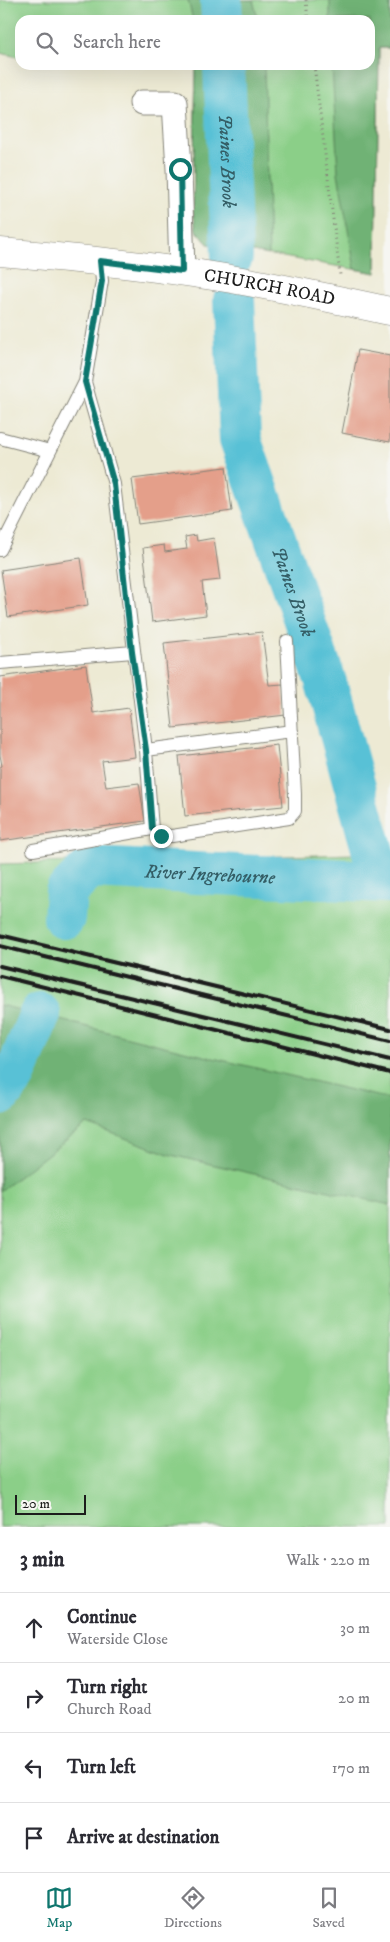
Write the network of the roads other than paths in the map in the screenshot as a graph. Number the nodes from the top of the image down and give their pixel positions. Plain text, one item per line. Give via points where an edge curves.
1 (142, 103) dead end
2 (0, 252) edge
3 (100, 261) junction
4 (182, 271) junction
5 (390, 311) edge
6 (85, 382) junction
7 (0, 438) edge
8 (50, 451) junction
9 (0, 550) edge
10 (287, 641) dead end
11 (132, 652) junction
12 (0, 663) edge
13 (292, 731) junction
14 (146, 750) junction
15 (152, 829) junction
16 (33, 850) dead end

1 - 4 street via 175,103
2 - 3 street, CHURCH ROAD
3 - 4 street, CHURCH ROAD
3 - 6 lane via 102,281
4 - 5 street, CHURCH ROAD
6 - 8 lane
6 - 11 lane via 114,484
7 - 8 lane
8 - 9 lane
10 - 13 lane
11 - 12 lane
11 - 14 lane
13 - 14 lane
13 - 15 lane via 295,811 289,818 172,836 161,836
14 - 15 lane
15 - 16 lane

